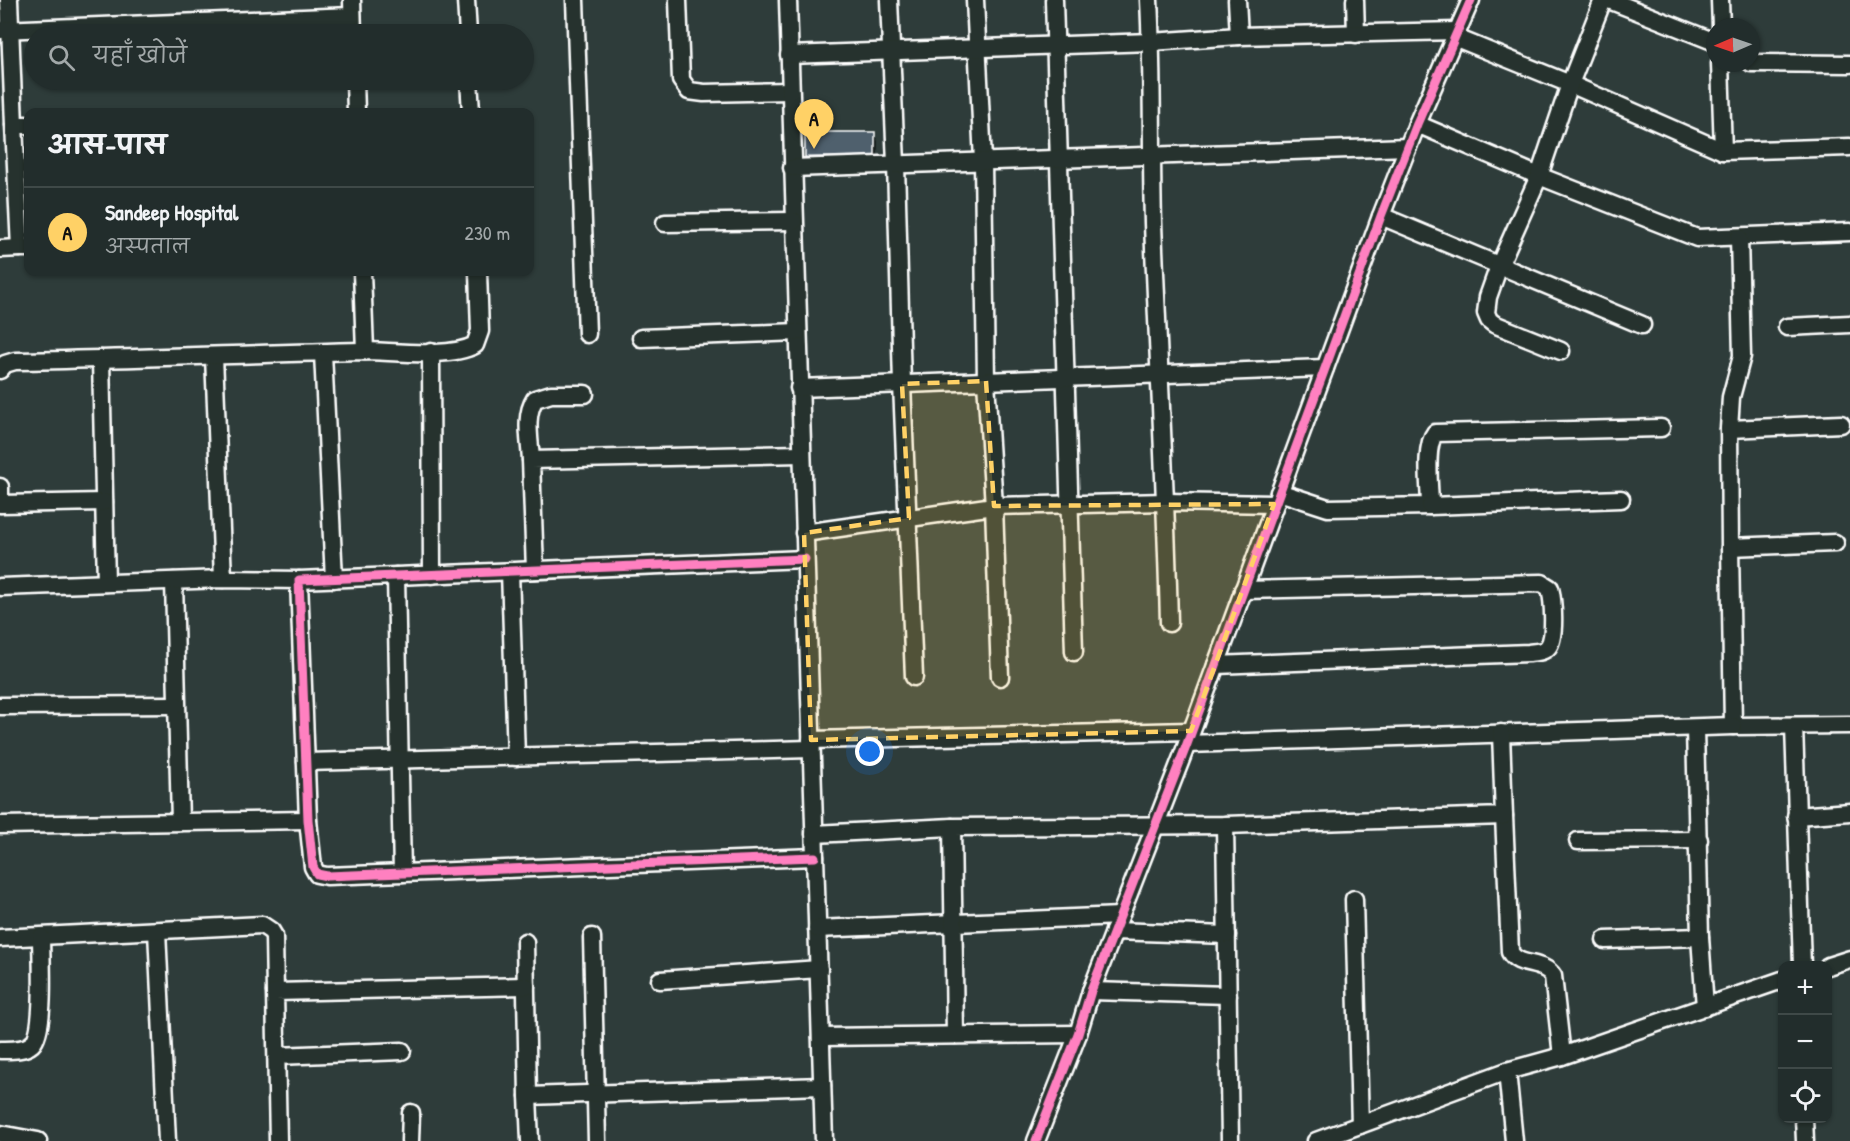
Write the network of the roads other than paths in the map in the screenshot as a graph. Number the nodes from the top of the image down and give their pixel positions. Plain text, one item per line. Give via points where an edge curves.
1 (9, 0) edge
2 (466, 0) edge
3 (575, 0) edge
4 (678, 0) edge
5 (788, 0) edge
6 (889, 0) edge
7 (975, 0) edge
8 (1054, 0) edge
9 (1149, 0) edge
10 (1237, 0) edge
11 (1355, 0) edge
12 (1471, 0) edge
13 (1603, 0) edge
14 (1609, 0) edge
15 (1720, 0) edge
16 (352, 8) edge
17 (1721, 18) edge
18 (100, 24) edge
19 (353, 24) edge
20 (467, 24) edge
21 (24, 29) edge
22 (5, 30) edge
23 (1356, 34) junction
24 (1455, 34) junction
25 (1239, 36) junction
26 (1706, 38) edge
27 (1151, 42) junction
28 (1055, 46) junction
29 (976, 49) junction
30 (891, 52) junction
31 (789, 56) junction
32 (1760, 63) edge
33 (1850, 64) edge
34 (1720, 72) edge
35 (1570, 84) junction
36 (355, 90) edge
37 (470, 90) edge
38 (790, 91) junction
39 (356, 108) edge
40 (471, 108) edge
41 (1417, 124) junction
42 (21, 125) edge
43 (1408, 147) junction
44 (1850, 147) edge
45 (1723, 150) junction
46 (1151, 156) junction
47 (1059, 159) junction
48 (983, 161) junction
49 (896, 164) junction
50 (792, 168) junction
51 (1539, 176) junction
52 (1381, 216) junction
53 (794, 220) junction
54 (665, 223) dead end
55 (1850, 232) edge
56 (1739, 237) junction
57 (24, 248) edge
58 (0, 249) edge
59 (1499, 266) junction
60 (362, 276) edge
61 (478, 276) edge
62 (1850, 324) edge
63 (1642, 325) dead end
64 (1787, 327) dead end
65 (798, 332) junction
66 (587, 334) dead end
67 (641, 338) dead end
68 (365, 351) junction
69 (1561, 351) dead end
70 (323, 352) junction
71 (431, 352) junction
72 (214, 356) junction
73 (101, 359) junction
74 (1324, 368) junction
75 (0, 370) edge
76 (1159, 375) junction
77 (1066, 378) junction
78 (986, 381) junction
79 (902, 384) junction
80 (800, 388) junction
81 (585, 394) dead end
82 (1840, 424) dead end
83 (1661, 428) dead end
84 (1729, 429) junction
85 (801, 454) junction
86 (531, 460) junction
87 (0, 487) edge
88 (1277, 498) junction
89 (1621, 499) dead end
90 (104, 502) junction
91 (1166, 502) junction
92 (0, 504) edge
93 (1070, 505) junction
94 (994, 506) junction
95 (1430, 507) junction
96 (909, 518) junction
97 (804, 533) junction
98 (1835, 543) dead end
99 (1730, 547) junction
100 (805, 560) junction
101 (535, 570) junction
102 (510, 572) junction
103 (432, 575) junction
104 (396, 576) junction
105 (223, 579) junction
106 (334, 579) junction
107 (299, 580) junction
108 (174, 581) junction
109 (106, 583) junction
110 (0, 587) edge
111 (1243, 590) junction
112 (1169, 623) dead end
113 (1074, 652) dead end
114 (1216, 665) junction
115 (914, 677) dead end
116 (1000, 677) dead end
117 (176, 705) junction
118 (0, 706) edge
119 (1850, 725) edge
120 (1733, 726) junction
121 (1794, 726) junction
122 (1695, 728) junction
123 (1501, 733) junction
124 (1189, 737) junction
125 (811, 745) junction
126 (516, 757) junction
127 (399, 760) junction
128 (306, 762) junction
129 (1850, 812) edge
130 (1504, 816) junction
131 (1796, 816) junction
132 (308, 820) junction
133 (180, 822) junction
134 (0, 825) edge
135 (1225, 825) junction
136 (1155, 826) junction
137 (952, 827) junction
138 (814, 834) junction
139 (1699, 840) junction
140 (1578, 841) dead end
141 (815, 857) junction
142 (402, 873) junction
143 (1354, 899) dead end
144 (953, 922) junction
145 (1117, 924) junction
146 (817, 929) junction
147 (157, 931) junction
148 (1227, 935) junction
149 (41, 937) junction
150 (592, 937) dead end
151 (1700, 937) junction
152 (0, 938) edge
153 (1605, 940) dead end
154 (525, 942) dead end
155 (1850, 958) edge
156 (1802, 961) edge
157 (1832, 964) edge
158 (819, 969) junction
159 (660, 980) dead end
160 (1778, 982) edge
161 (526, 986) junction
162 (1091, 991) junction
163 (275, 992) junction
164 (1227, 995) junction
165 (1706, 1007) junction
166 (1078, 1034) junction
167 (955, 1035) junction
168 (821, 1037) junction
169 (0, 1050) edge
170 (402, 1051) dead end
171 (277, 1056) junction
172 (1562, 1056) junction
173 (1507, 1071) junction
174 (822, 1086) junction
175 (596, 1094) junction
176 (528, 1096) junction
177 (411, 1113) dead end
178 (1804, 1123) edge
179 (1360, 1125) junction
180 (0, 1134) edge
181 (38, 1141) edge
182 (167, 1141) edge
183 (278, 1141) edge
184 (410, 1141) edge
185 (530, 1141) edge
186 (597, 1141) edge
187 (824, 1141) edge
188 (1036, 1141) edge
189 (1230, 1141) edge
190 (1316, 1141) edge
191 (1514, 1141) edge
192 (1804, 1141) edge

1 - 22 street
2 - 20 street
3 - 66 street
4 - 38 street via 681,80 689,91
5 - 31 street
6 - 30 street
7 - 29 street
8 - 28 street
9 - 27 street
10 - 25 street
11 - 23 street
12 - 24 street
13 - 35 street
14 - 26 street
15 - 17 street
16 - 18 street
16 - 19 street
21 - 22 street
22 - 42 street
23 - 24 street
23 - 25 street
24 - 35 street
24 - 41 street
25 - 27 street
27 - 28 street
27 - 46 street
28 - 29 street
28 - 47 street
29 - 30 street
29 - 48 street
30 - 31 street
30 - 49 street
31 - 38 street
32 - 33 street
34 - 45 street
35 - 45 street
35 - 51 street
36 - 39 street
37 - 40 street
38 - 50 street
41 - 43 street
41 - 51 street
42 - 57 street
43 - 46 street
43 - 52 street
44 - 45 street
46 - 47 street
46 - 76 street
47 - 48 street
47 - 77 street
48 - 49 street
48 - 78 street
49 - 50 street
49 - 79 street
50 - 53 street
51 - 56 street via 1697,238
51 - 59 street
52 - 59 street
52 - 74 street
53 - 54 street
53 - 65 street
55 - 56 street
56 - 84 street via 1742,356 1731,397
57 - 58 street
59 - 63 street
59 - 69 street via 1486,306 1489,320
60 - 68 street
61 - 71 street via 480,331 476,345 457,351
62 - 64 street
65 - 67 street
65 - 80 street
68 - 70 street
68 - 71 street
70 - 72 street
70 - 106 street
71 - 103 street
72 - 73 street
72 - 105 street
73 - 75 street via 15,361
73 - 90 street
74 - 76 street
74 - 88 street
76 - 77 street
76 - 91 street
77 - 78 street
77 - 93 street
78 - 79 street
78 - 94 street
79 - 80 street
79 - 96 street
80 - 85 street
81 - 86 street via 551,394 535,399 529,418
82 - 84 street
83 - 95 street via 1435,433 1429,450
84 - 99 street
85 - 86 street
85 - 97 street
86 - 101 street
87 - 92 street
88 - 91 street
88 - 95 street via 1328,508
88 - 111 street
89 - 95 street
90 - 92 street
90 - 109 street
91 - 93 street
91 - 112 street
93 - 94 street
93 - 113 street
94 - 96 street
94 - 116 street
96 - 97 street
96 - 115 street
97 - 100 street
98 - 99 street
99 - 120 street
100 - 101 street
100 - 125 street
101 - 102 street
102 - 103 street
102 - 126 street
103 - 104 street
104 - 106 street
104 - 127 street
105 - 107 street
105 - 108 street
106 - 107 street
107 - 128 street
108 - 109 street
108 - 117 street
109 - 110 street
111 - 114 street
111 - 114 street via 1542,583 1550,588 1552,596 1553,636 1545,649 1529,653
114 - 124 street
117 - 118 street
117 - 133 street
119 - 121 street
120 - 121 street
120 - 122 street
121 - 131 street
122 - 123 street
122 - 139 street
123 - 124 street
123 - 130 street
124 - 125 street
124 - 136 street
125 - 126 street
125 - 138 street
126 - 127 street
127 - 128 street
127 - 142 street
128 - 132 street
129 - 131 street
130 - 135 street
130 - 172 street via 1510,951 1516,959 1541,966 1553,976
131 - 156 street
132 - 133 street
132 - 142 street via 317,874
133 - 134 street
135 - 136 street
135 - 148 street
136 - 137 street
136 - 145 street
137 - 138 street
137 - 144 street
138 - 141 street
139 - 140 street
139 - 151 street
141 - 142 street
141 - 146 street
143 - 179 street
144 - 145 street
144 - 146 street
144 - 167 street
145 - 148 street
145 - 162 street
146 - 158 street
147 - 149 street
147 - 163 street via 262,925 274,936
147 - 182 street
148 - 164 street
149 - 152 street
149 - 169 street via 41,1017 35,1040 23,1049
150 - 175 street
151 - 153 street
151 - 165 street
154 - 161 street
155 - 157 street
158 - 159 street
158 - 168 street
160 - 165 street
161 - 163 street
161 - 176 street
162 - 164 street
162 - 166 street
163 - 171 street
164 - 189 street
165 - 172 street
166 - 167 street
166 - 188 street
167 - 168 street
168 - 174 street
170 - 171 street
171 - 183 street
172 - 173 street
173 - 179 street
173 - 191 street
174 - 175 street
174 - 187 street
175 - 176 street
175 - 186 street
176 - 185 street
177 - 184 street
178 - 192 street
179 - 190 street
180 - 181 street

